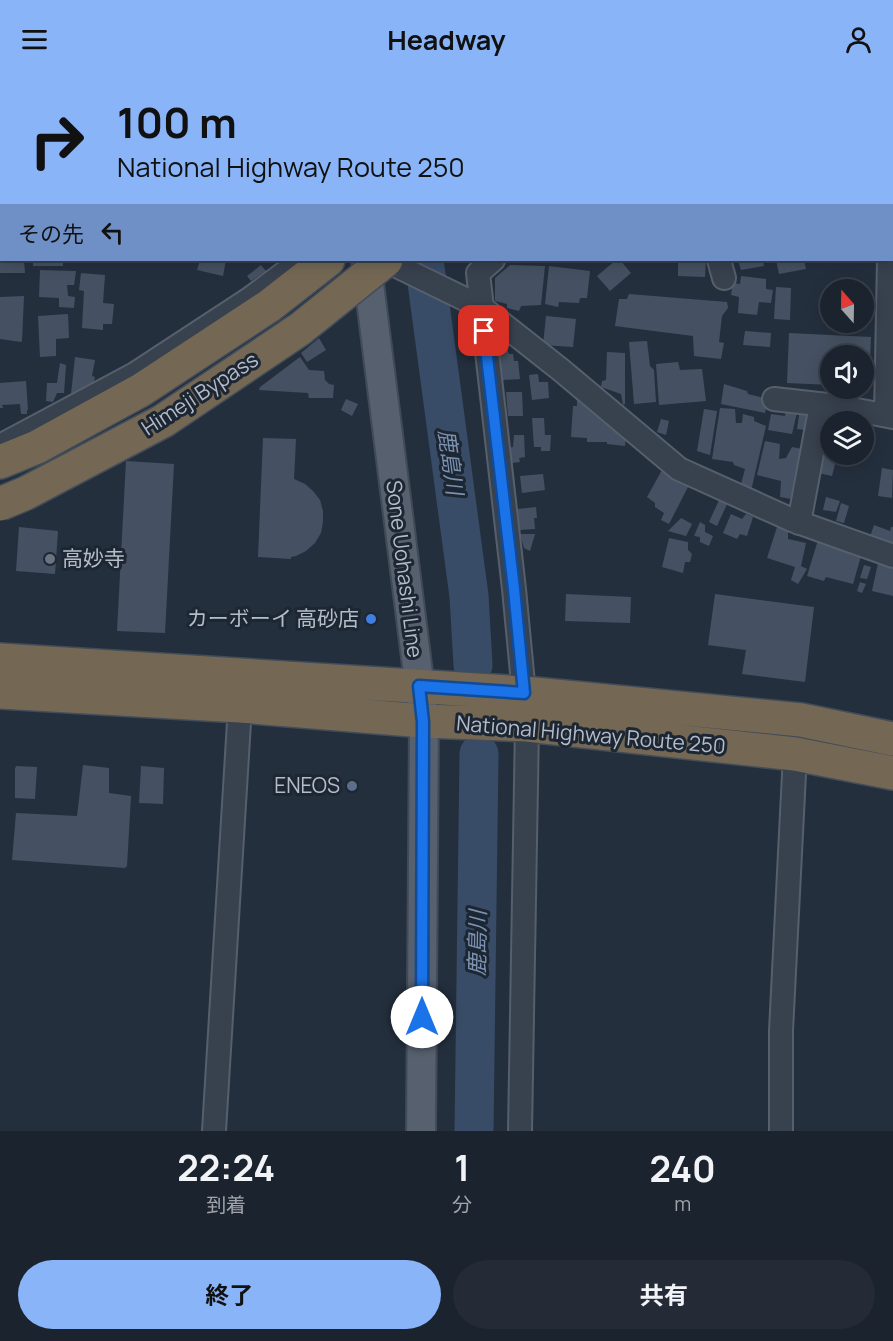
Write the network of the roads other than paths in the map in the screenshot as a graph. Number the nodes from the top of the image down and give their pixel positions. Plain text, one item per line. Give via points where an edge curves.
1 (301, 261) edge
2 (327, 261) edge
3 (377, 261) edge
4 (378, 261) edge
5 (380, 261) edge
6 (474, 261) edge
7 (492, 261) edge
8 (889, 261) edge
9 (481, 307) junction
10 (774, 399) dead end
11 (821, 405) junction
12 (890, 416) edge
13 (0, 446) edge
14 (0, 462) edge
15 (0, 504) edge
16 (799, 523) junction
17 (893, 556) edge
18 (0, 660) edge
19 (419, 686) junction
20 (0, 692) edge
21 (524, 693) junction
22 (240, 706) junction
23 (423, 722) junction
24 (527, 725) junction
25 (893, 739) edge
26 (795, 754) junction
27 (893, 772) edge
28 (214, 1131) edge
29 (421, 1131) edge
30 (520, 1131) edge
31 (781, 1131) edge

1 - 13 street via 135,374
2 - 14 highway, Himeji Bypass via 268,306 141,390 37,447
3 - 15 highway, Himeji Bypass, bridge via 300,329 163,421
4 - 19 main road, Sone Uohashi Line
5 - 9 street
6 - 9 street
7 - 9 street via 478,273
8 - 12 street
9 - 16 street via 679,469
9 - 21 street
10 - 11 street
11 - 12 street
11 - 16 street
16 - 17 street
18 - 19 highway, National Highway Route 250
19 - 21 highway, National Highway Route 250
19 - 23 main road, Sone Uohashi Line
20 - 22 highway, National Highway Route 250
21 - 24 street
21 - 25 highway, National Highway Route 250 via 801,720
22 - 23 highway, National Highway Route 250
22 - 28 street
23 - 24 highway, National Highway Route 250
23 - 29 main road, Sone Uohashi Line
24 - 26 highway, National Highway Route 250
24 - 30 street
26 - 27 highway, National Highway Route 250
26 - 31 street via 781,1031

